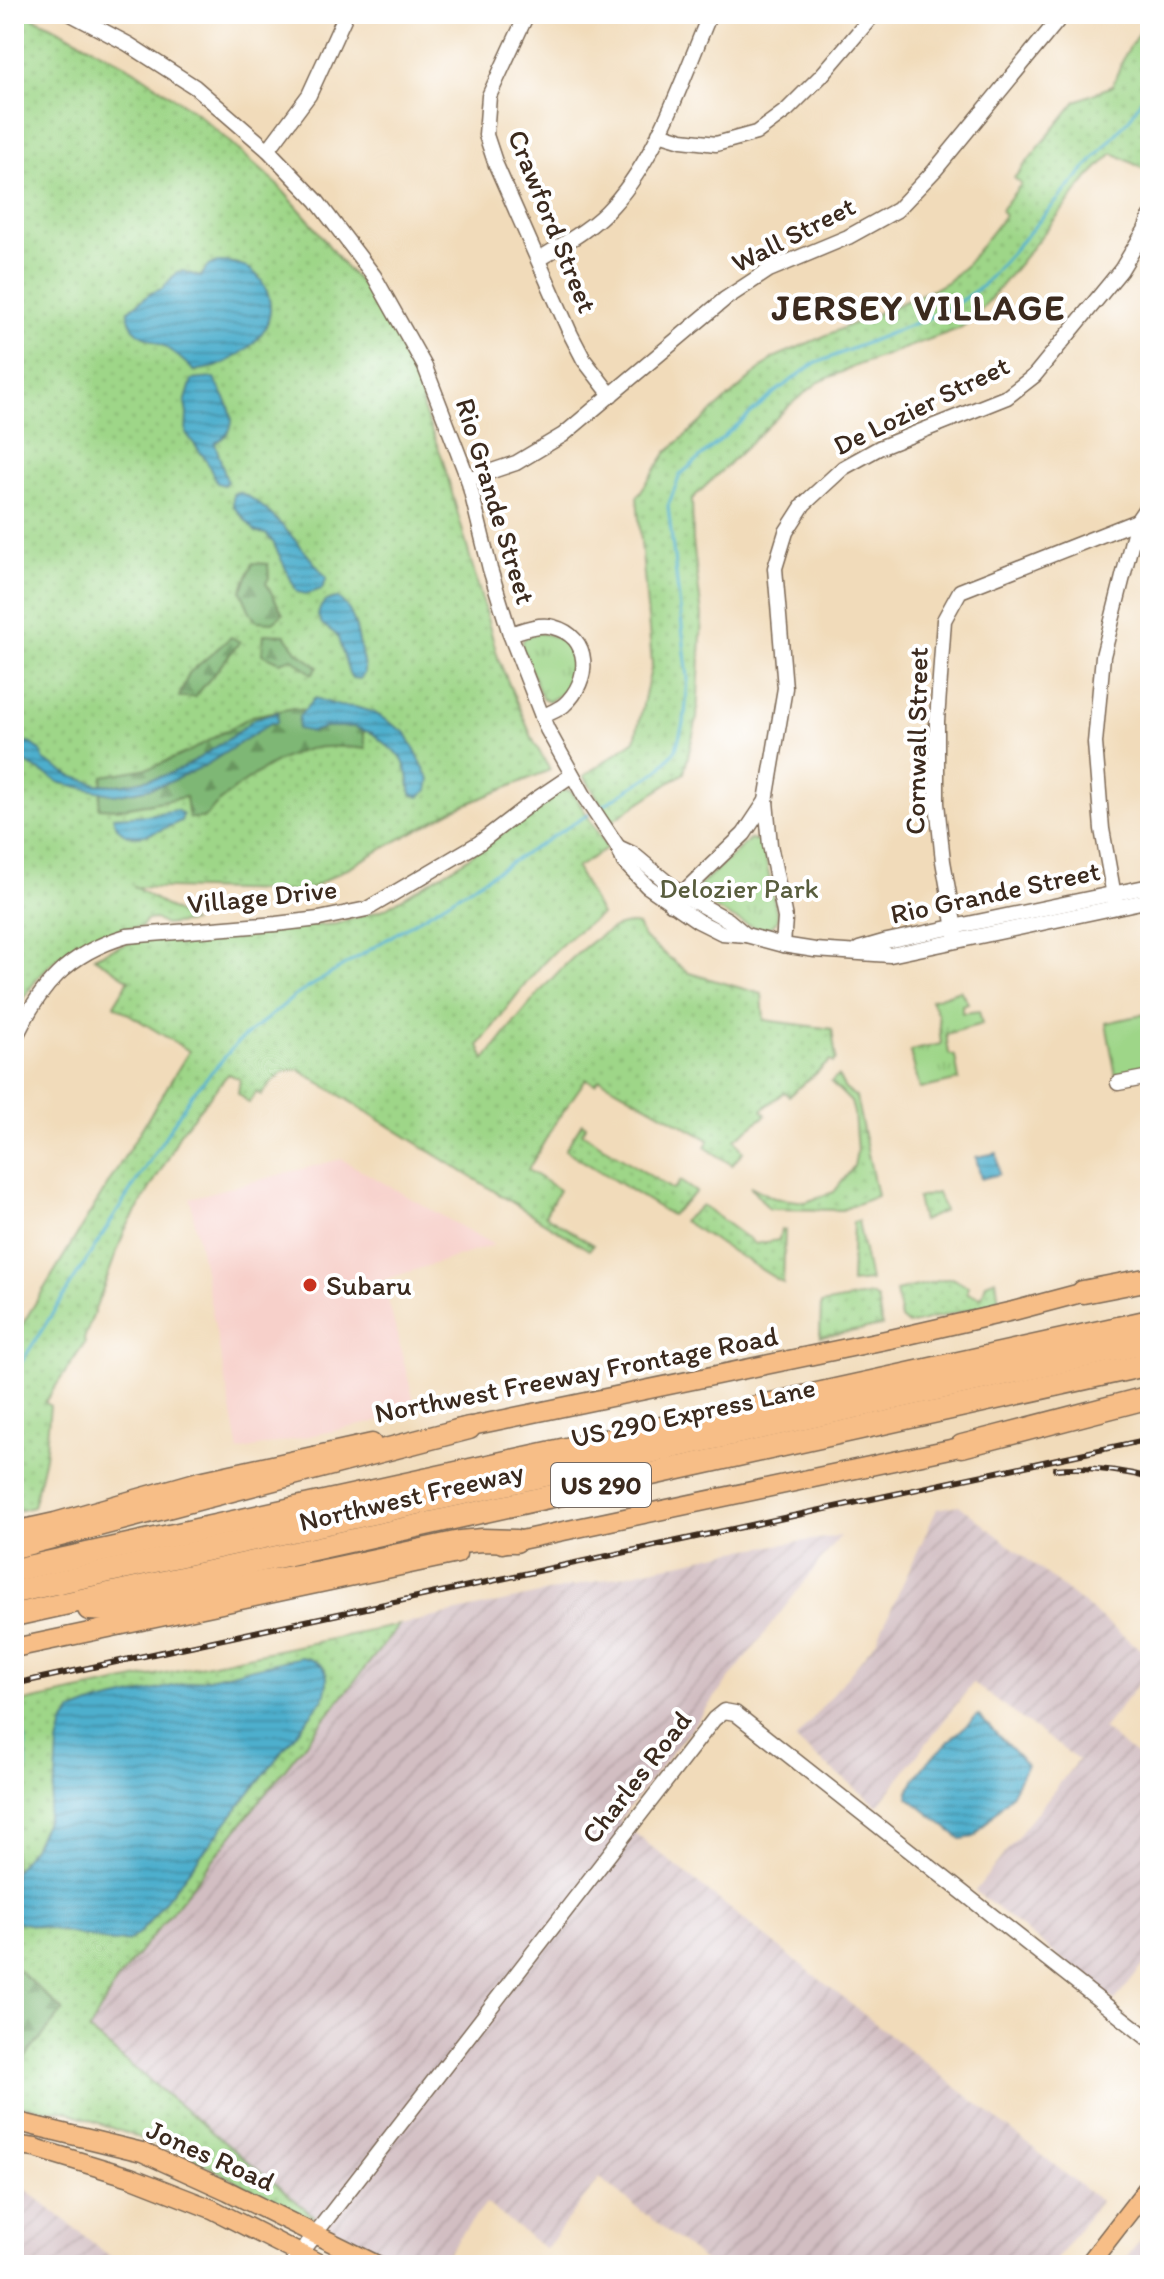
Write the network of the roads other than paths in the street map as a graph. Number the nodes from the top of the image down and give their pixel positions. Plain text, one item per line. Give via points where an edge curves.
1 (71, 14) edge
2 (346, 14) edge
3 (527, 14) edge
4 (710, 14) edge
5 (874, 14) edge
6 (1063, 14) edge
7 (659, 133) junction
8 (268, 150) junction
9 (1150, 217) edge
10 (539, 259) junction
11 (611, 395) junction
12 (468, 479) junction
13 (1150, 502) edge
14 (1137, 521) junction
15 (510, 634) junction
16 (542, 717) junction
17 (572, 775) junction
18 (766, 801) junction
19 (1150, 886) edge
20 (676, 899) junction
21 (1115, 900) junction
22 (1150, 900) edge
23 (956, 934) junction
24 (783, 945) junction
25 (14, 1041) edge
26 (1150, 1077) edge
27 (1118, 1083) dead end
28 (1150, 1277) edge
29 (1083, 1292) joint
30 (1150, 1321) edge
31 (1150, 1342) edge
32 (1150, 1364) edge
33 (1150, 1397) edge
34 (1150, 1406) edge
35 (469, 1428) junction
36 (962, 1446) junction
37 (14, 1531) edge
38 (516, 1541) junction
39 (14, 1547) edge
40 (17, 1592) edge
41 (52, 1607) junction
42 (14, 1648) edge
43 (1150, 2040) edge
44 (14, 2121) edge
45 (14, 2145) edge
46 (1150, 2185) edge
47 (315, 2234) junction
48 (295, 2260) edge
49 (322, 2265) edge
50 (377, 2265) edge
51 (1088, 2265) edge

1 - 8 street, Rio Grande Street via 195,87
2 - 8 street via 309,95
3 - 10 street, Crawford Street via 489,96 486,135
4 - 7 street
5 - 7 street via 795,101 756,133 716,144
6 - 11 street, Wall Street via 897,210 769,270
7 - 10 street via 612,207
8 - 12 street, Rio Grande Street via 317,201 374,276 425,367
9 - 18 street, De Lozier Street via 1121,270 1034,376 1007,397 879,448 843,468 804,504 786,532 775,568 785,688
10 - 11 street, Crawford Street via 584,360
11 - 12 street, Wall Street via 563,435 516,463
12 - 15 street, Rio Grande Street
13 - 14 street
14 - 21 street via 1103,656 1095,743
14 - 23 street, Cornwall Street via 960,591 944,620 937,803
15 - 16 street, Rio Grande Street
15 - 16 street via 550,625 580,646 585,669 577,689 563,706
16 - 17 street, Rio Grande Street
17 - 20 street, Rio Grande Street via 618,847 633,854
17 - 25 street, Village Drive via 479,843 367,909 276,924 127,936 96,946 51,980
18 - 20 street, De Lozier Street via 744,834
18 - 24 street, De Lozier Street via 785,918
19 - 21 street, Rio Grande Street
20 - 24 street, Rio Grande Street via 728,920 746,935
21 - 22 street, Rio Grande Street
21 - 23 street, Rio Grande Street
23 - 24 street, Rio Grande Street via 887,941 851,952
26 - 27 street
28 - 29 highway
29 - 35 main road, Northwest Freeway Frontage Road
30 - 40 highway, Northwest Freeway / US 290
31 - 40 highway, US 290 Express Lane
32 - 41 highway, Northwest Freeway / US 290
33 - 36 highway
34 - 36 main road
35 - 37 main road, Northwest Freeway Frontage Road via 423,1432 199,1481
35 - 39 highway
36 - 38 main road
38 - 41 highway via 460,1542 108,1610
38 - 42 main road
40 - 41 highway, Northwest Freeway / US 290
43 - 47 street, Charles Road via 735,1713 724,1711
44 - 47 main road, Jones Road via 142,2152
45 - 48 main road, Jones Road via 212,2209
46 - 51 main road
47 - 48 street, Charles Road
47 - 50 main road, Jones Road
48 - 49 main road, Jones Road

